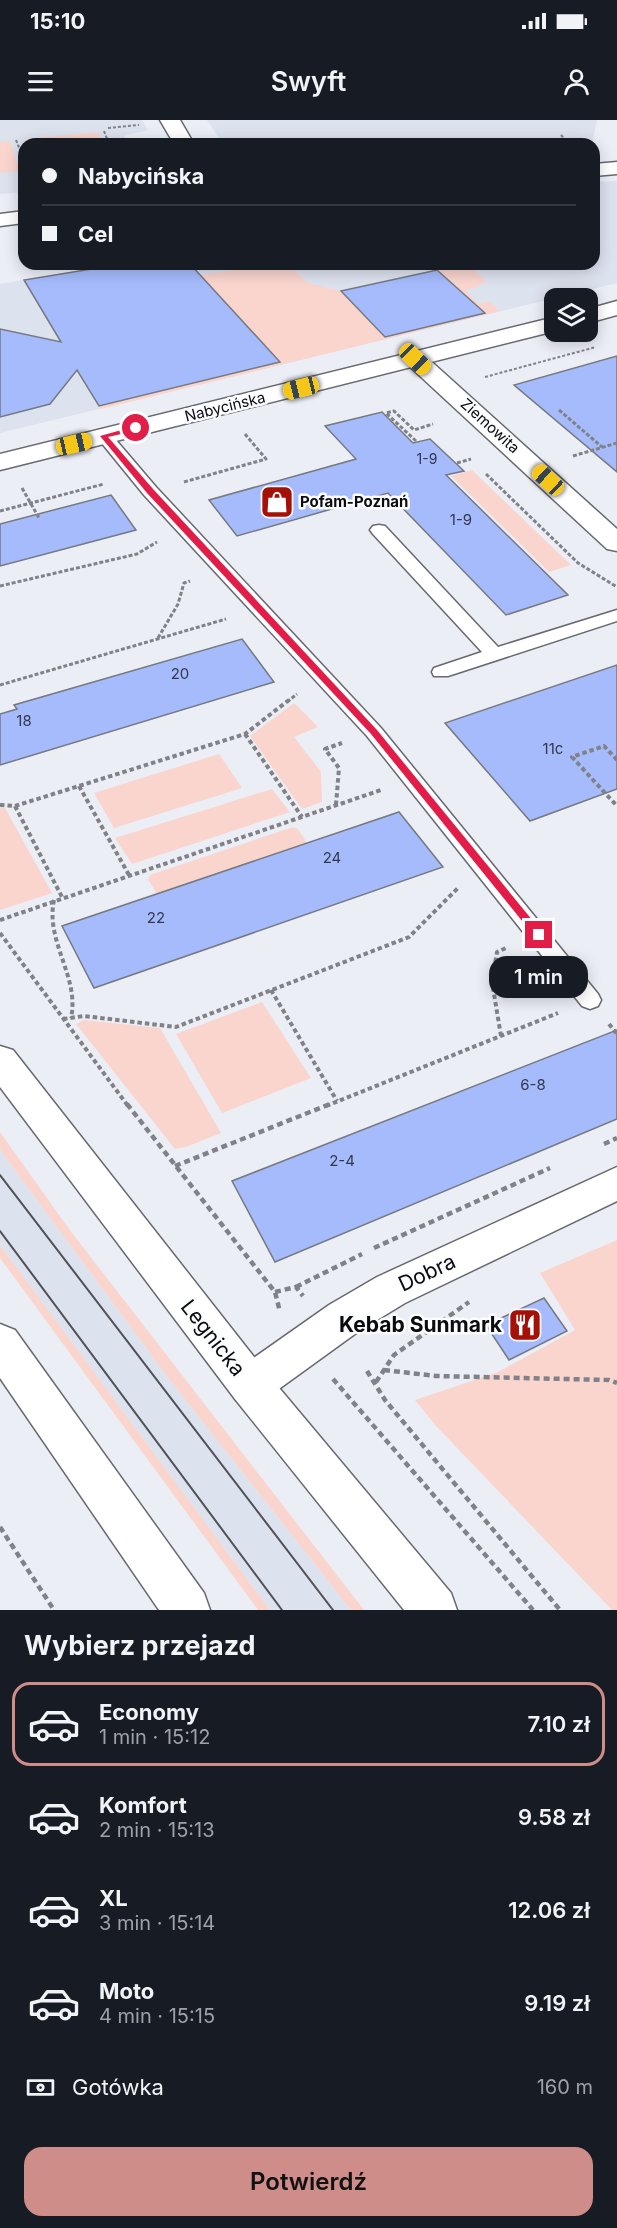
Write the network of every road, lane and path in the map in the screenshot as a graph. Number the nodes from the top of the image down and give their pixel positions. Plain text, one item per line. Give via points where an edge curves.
1 (170, 120) edge
2 (149, 124) dead end
3 (108, 128) dead end
4 (104, 131) dead end
5 (561, 135) dead end
6 (107, 138) edge
7 (180, 138) edge
8 (564, 138) edge
9 (16, 140) dead end
10 (18, 145) edge
11 (617, 168) edge
12 (600, 169) edge
13 (18, 218) edge
14 (0, 220) edge
15 (617, 308) edge
16 (598, 313) edge
17 (544, 327) edge
18 (415, 359) junction
19 (559, 410) dead end
20 (424, 417) dead end
21 (433, 424) junction
22 (441, 432) dead end
23 (244, 433) dead end
24 (104, 436) junction
25 (416, 441) dead end
26 (617, 443) edge
27 (602, 447) junction
28 (464, 453) dead end
29 (566, 458) dead end
30 (457, 463) dead end
31 (479, 467) dead end
32 (8, 471) edge
33 (137, 475) junction
34 (150, 491) junction
35 (31, 503) junction
36 (0, 511) edge
37 (39, 518) dead end
38 (183, 527) junction
39 (380, 530) dead end
40 (617, 543) edge
41 (223, 570) junction
42 (0, 586) edge
43 (617, 586) edge
44 (258, 610) junction
45 (617, 615) edge
46 (157, 638) junction
47 (495, 655) junction
48 (441, 672) dead end
49 (322, 675) junction
50 (0, 685) edge
51 (374, 732) junction
52 (245, 734) junction
53 (617, 760) edge
54 (413, 779) junction
55 (79, 786) junction
56 (0, 805) edge
57 (336, 805) junction
58 (15, 806) junction
59 (617, 806) edge
60 (302, 817) junction
61 (486, 868) junction
62 (129, 874) junction
63 (62, 897) junction
64 (55, 899) junction
65 (0, 920) edge
66 (0, 933) edge
67 (539, 935) junction
68 (271, 990) junction
69 (590, 1000) joint
70 (71, 1018) junction
71 (63, 1019) junction
72 (501, 1036) junction
73 (0, 1060) edge
74 (337, 1101) junction
75 (175, 1166) junction
76 (617, 1183) edge
77 (275, 1292) junction
78 (476, 1298) dead end
79 (306, 1299) dead end
80 (280, 1313) dead end
81 (0, 1343) edge
82 (384, 1370) junction
83 (367, 1371) dead end
84 (328, 1372) dead end
85 (375, 1383) junction
86 (617, 1383) edge
87 (250, 1385) junction
88 (0, 1527) edge
89 (54, 1610) edge
90 (187, 1610) edge
91 (434, 1610) edge
92 (533, 1610) edge
93 (560, 1610) edge

1 - 7 street
2 - 3 path
4 - 6 path
5 - 8 path
9 - 10 path
11 - 12 street
13 - 14 street
15 - 16 street
17 - 18 street, Nabycińska
18 - 24 street, Nabycińska
18 - 40 street, Ziemowita
19 - 27 path
20 - 21 path
21 - 22 path
21 - 25 path via 414,430 394,411 387,413
23 - 34 path via 266,459
24 - 32 street, Nabycińska
24 - 33 lane
26 - 27 path
27 - 29 path
28 - 30 path via 471,459
31 - 43 path via 578,563
32 - 35 path
33 - 34 lane
33 - 35 path
34 - 38 lane
35 - 36 path
35 - 37 path
38 - 41 lane
38 - 42 path via 137,554
39 - 47 lane
41 - 44 lane
41 - 46 path via 184,583 178,604
44 - 46 path
44 - 49 lane
45 - 47 lane
46 - 50 path
47 - 48 lane
49 - 51 lane
49 - 52 path
51 - 54 lane
51 - 57 path via 324,749 339,768
52 - 55 path
52 - 60 path
53 - 59 path via 604,746 572,757
54 - 57 path
54 - 61 lane
55 - 58 path
55 - 62 path
56 - 58 path
57 - 60 path
58 - 63 path
60 - 62 path
61 - 67 lane
61 - 68 path via 471,874 409,937
62 - 63 path
63 - 64 path
64 - 65 path
64 - 70 path via 50,926 70,987 74,1012
66 - 71 path
67 - 69 lane
67 - 72 path via 497,952 492,981
68 - 70 path via 176,1027 84,1016
68 - 74 path
69 - 72 path
70 - 71 path
71 - 75 path
72 - 74 path
73 - 87 street, Legnicka
74 - 75 path
75 - 77 path
76 - 87 street, Dobra via 391,1290 344,1318
77 - 79 path via 296,1287
77 - 80 path
78 - 82 path via 394,1355
81 - 90 street
82 - 85 path
82 - 86 path via 436,1376
83 - 85 path
84 - 92 path
85 - 93 path
87 - 91 street, Legnicka
88 - 89 path

